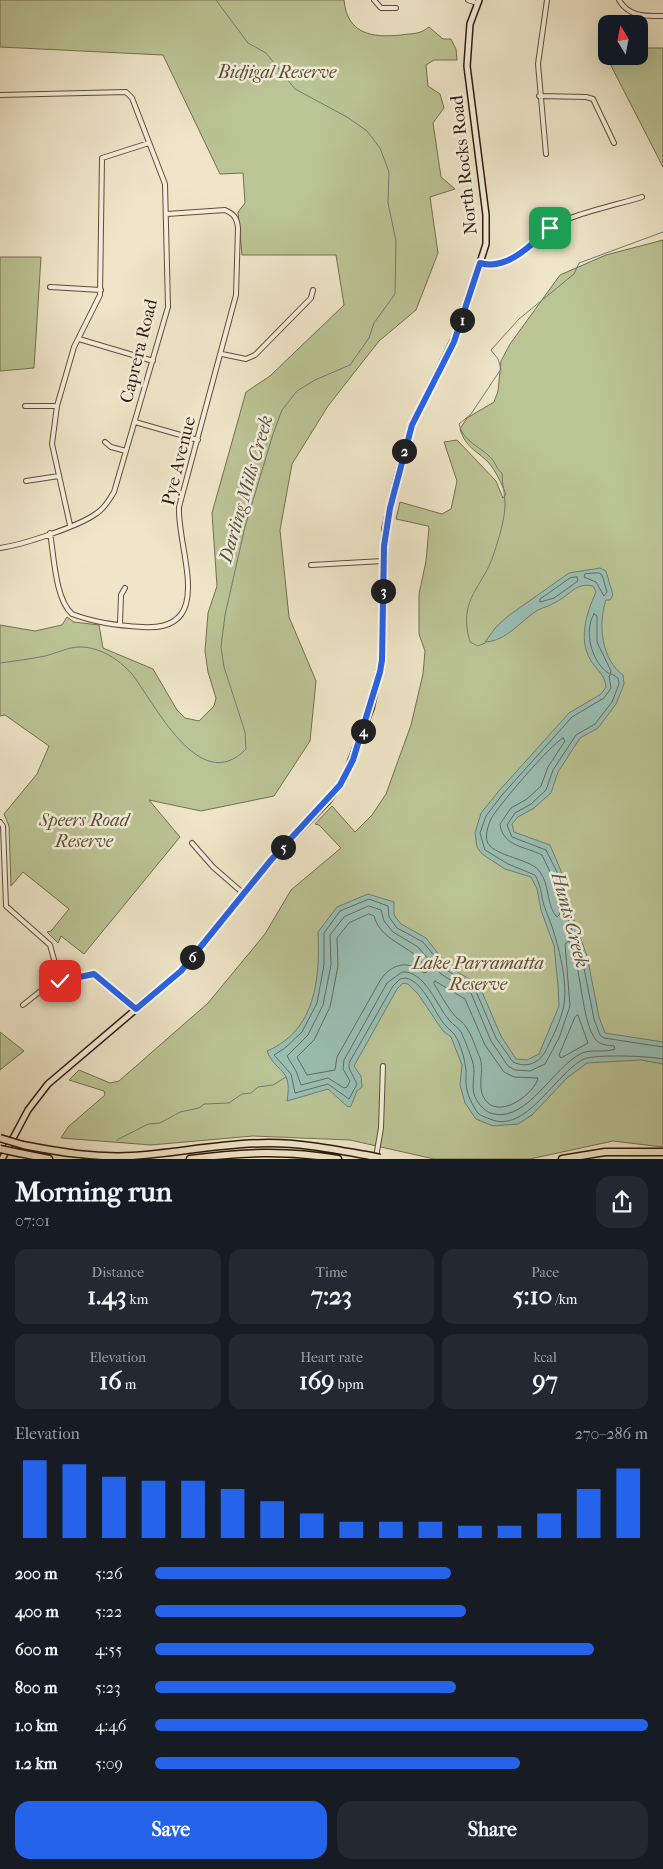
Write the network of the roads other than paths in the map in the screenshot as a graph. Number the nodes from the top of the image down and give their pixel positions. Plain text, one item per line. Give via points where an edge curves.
1 (374, 0) edge
2 (468, 0) edge
3 (548, 0) edge
4 (618, 0) edge
5 (478, 2) edge
6 (396, 8) dead end
7 (663, 16) edge
8 (0, 95) edge
9 (539, 96) junction
10 (149, 143) junction
11 (614, 143) dead end
12 (546, 154) dead end
13 (642, 197) dead end
14 (167, 214) junction
15 (480, 263) junction
16 (50, 287) dead end
17 (101, 290) junction
18 (314, 290) dead end
19 (79, 339) junction
20 (222, 354) junction
21 (153, 361) junction
22 (26, 406) dead end
23 (57, 406) junction
24 (134, 422) junction
25 (198, 440) junction
26 (105, 442) dead end
27 (126, 451) junction
28 (58, 476) junction
29 (26, 480) dead end
30 (70, 525) junction
31 (50, 533) junction
32 (0, 548) edge
33 (384, 561) junction
34 (311, 565) dead end
35 (125, 588) dead end
36 (120, 624) junction
37 (0, 822) edge
38 (192, 843) dead end
39 (244, 894) junction
40 (60, 981) junction
41 (23, 1005) dead end
42 (136, 1009) junction
43 (383, 1066) dead end
44 (0, 1140) edge
45 (0, 1150) edge
46 (663, 1152) edge
47 (373, 1158) edge
48 (2, 1159) edge
49 (49, 1159) edge
50 (190, 1159) edge
51 (338, 1159) edge
52 (382, 1159) edge
53 (562, 1159) edge

1 - 6 street via 381,8
2 - 5 street
3 - 9 street via 538,64
4 - 7 street via 632,13
5 - 15 main road, North Rocks Road via 470,24 467,49 487,223
8 - 10 street, Caprera Road via 126,92 132,98
9 - 11 street via 593,99
9 - 12 street
10 - 14 street, Caprera Road via 165,184
10 - 17 street via 102,158
13 - 15 street via 557,224 527,249 496,265
14 - 20 street, Pye Avenue via 225,210 238,219 236,295
14 - 21 street, Caprera Road via 168,307
15 - 33 main road, North Rocks Road via 454,342 408,437 386,522
16 - 17 street
17 - 19 street
18 - 20 street via 312,298 255,355 246,359
19 - 21 street
19 - 23 street
20 - 25 street, Pye Avenue
21 - 24 street, Caprera Road
22 - 23 street
23 - 28 street via 52,444
24 - 25 street
24 - 27 street, Caprera Road
25 - 36 street, Pye Avenue via 179,507 188,582 186,609 177,621 165,627
26 - 27 street
27 - 30 street, Caprera Road via 109,501 97,513
28 - 29 street
28 - 30 street
30 - 31 street, Caprera Road
31 - 32 street, Caprera Road
31 - 36 street, Pye Avenue via 61,596 67,610 79,616
33 - 34 street
33 - 39 main road, North Rocks Road via 382,660 353,760 330,798 271,860
35 - 36 street via 121,595
37 - 40 street via 3,826 6,906 50,945
38 - 39 street
39 - 42 main road, North Rocks Road via 181,971
40 - 41 street via 48,985
40 - 42 street via 94,974
42 - 48 main road, North Rocks Road via 48,1084 28,1110
43 - 47 street via 381,1128
44 - 47 highway, bridge via 75,1154 130,1156 268,1143 318,1147
45 - 49 highway, bridge
46 - 53 highway via 605,1152
47 - 52 highway, bridge
50 - 51 highway via 269,1152

